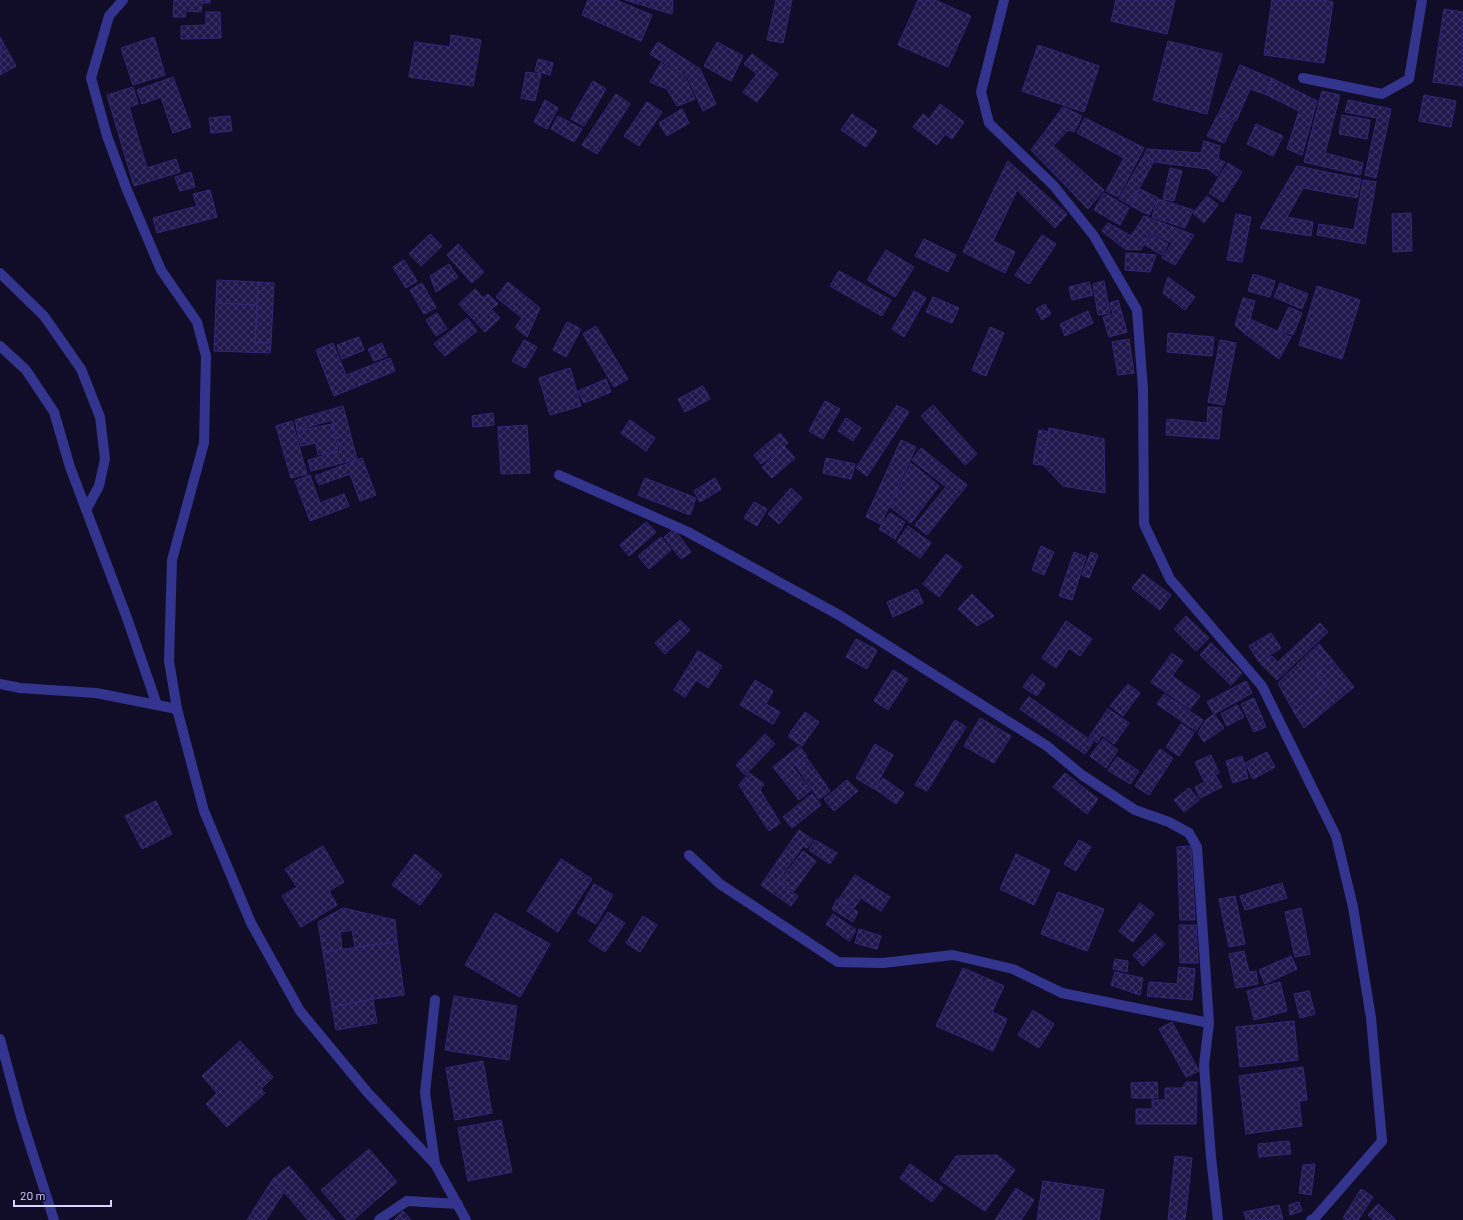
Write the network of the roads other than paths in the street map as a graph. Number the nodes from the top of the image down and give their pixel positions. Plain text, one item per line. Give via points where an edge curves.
1 (123, 0) edge
2 (1004, 0) edge
3 (1422, 0) edge
4 (1303, 78) dead end
5 (0, 273) edge
6 (0, 346) edge
7 (559, 475) dead end
8 (86, 510) junction
9 (0, 684) edge
10 (157, 705) junction
11 (177, 709) junction
12 (689, 855) dead end
13 (435, 1000) dead end
14 (1209, 1023) junction
15 (0, 1039) edge
16 (435, 1164) junction
17 (458, 1204) junction
18 (54, 1220) edge
19 (378, 1220) edge
20 (466, 1220) edge
21 (1218, 1220) edge
22 (1311, 1220) edge

1 - 11 street via 109,16 91,78 107,136 126,190 161,270 197,322 206,356 204,444 172,560 169,660
2 - 22 street via 981,92 989,123 1054,186 1094,236 1137,310 1143,389 1144,524 1170,579 1262,686 1336,836 1353,907 1371,1018 1382,1140
3 - 4 street via 1409,79 1382,94
5 - 8 street via 49,322 81,369 100,417 105,459 99,486
6 - 8 street via 26,370 54,412
7 - 14 street via 686,531 838,615 1047,746 1082,775 1135,810 1169,822 1189,833 1197,847
8 - 10 street
9 - 10 street via 96,694
10 - 11 street
11 - 16 street via 204,811 251,923 300,1011 368,1093
12 - 14 street via 720,884 838,962 883,962 953,955 1013,969 1062,993
13 - 16 street via 425,1093
14 - 21 street via 1204,1065
15 - 18 street via 21,1117
16 - 17 street
17 - 19 street via 406,1202
17 - 20 street

